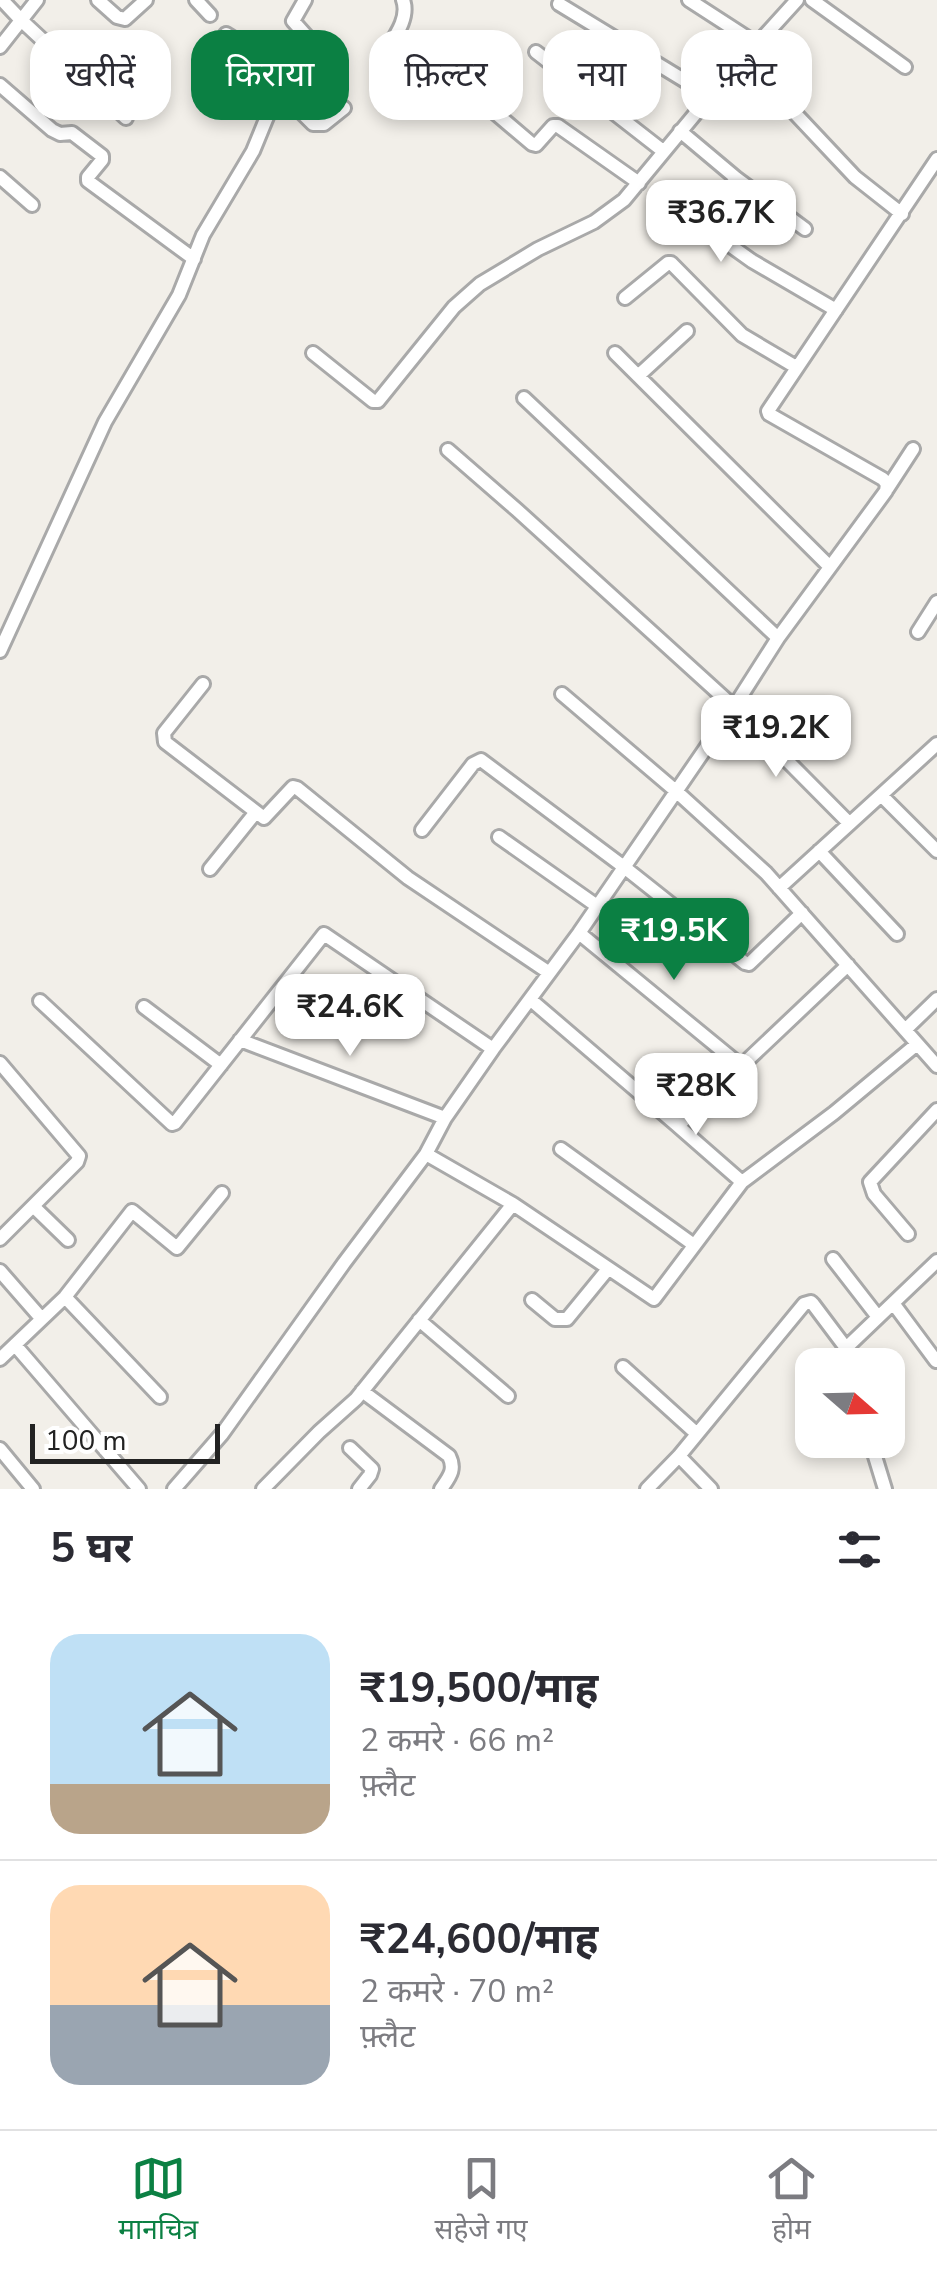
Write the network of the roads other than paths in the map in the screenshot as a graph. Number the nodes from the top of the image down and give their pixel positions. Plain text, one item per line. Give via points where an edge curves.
1 (2, 0) edge
2 (37, 0) edge
3 (98, 0) edge
4 (146, 0) edge
5 (196, 0) edge
6 (305, 0) edge
7 (404, 0) edge
8 (689, 0) edge
9 (812, 0) edge
10 (793, 1) edge
11 (559, 4) dead end
12 (210, 15) dead end
13 (21, 20) junction
14 (32, 30) edge
15 (300, 30) edge
16 (398, 30) edge
17 (735, 30) edge
18 (769, 30) edge
19 (0, 47) edge
20 (536, 52) dead end
21 (905, 67) dead end
22 (681, 78) edge
23 (0, 85) edge
24 (266, 120) edge
25 (504, 120) edge
26 (689, 120) edge
27 (801, 120) edge
28 (680, 131) junction
29 (663, 152) junction
30 (937, 159) edge
31 (0, 177) edge
32 (736, 178) junction
33 (639, 183) junction
34 (32, 205) dead end
35 (902, 214) junction
36 (805, 229) dead end
37 (194, 258) junction
38 (625, 298) dead end
39 (836, 310) junction
40 (688, 331) dead end
41 (313, 353) dead end
42 (615, 353) dead end
43 (796, 368) junction
44 (638, 376) junction
45 (524, 398) dead end
46 (913, 449) dead end
47 (448, 450) dead end
48 (887, 489) junction
49 (830, 567) junction
50 (937, 602) edge
51 (918, 632) dead end
52 (778, 638) junction
53 (0, 651) edge
54 (203, 684) dead end
55 (562, 694) dead end
56 (734, 708) junction
57 (937, 744) edge
58 (677, 792) junction
59 (881, 795) junction
60 (256, 812) junction
61 (849, 824) junction
62 (422, 830) dead end
63 (499, 838) dead end
64 (819, 851) junction
65 (937, 852) edge
66 (624, 867) junction
67 (210, 869) dead end
68 (779, 888) junction
69 (597, 906) junction
70 (802, 914) junction
71 (579, 933) junction
72 (896, 934) dead end
73 (848, 965) junction
74 (548, 972) junction
75 (937, 999) edge
76 (40, 1000) dead end
77 (531, 1000) junction
78 (144, 1007) dead end
79 (905, 1030) junction
80 (240, 1040) junction
81 (917, 1044) junction
82 (492, 1050) junction
83 (0, 1062) edge
84 (221, 1065) junction
85 (741, 1066) junction
86 (937, 1066) edge
87 (937, 1110) edge
88 (445, 1118) junction
89 (678, 1126) junction
90 (561, 1149) dead end
91 (426, 1154) junction
92 (742, 1182) junction
93 (222, 1193) dead end
94 (513, 1204) junction
95 (33, 1206) junction
96 (908, 1234) dead end
97 (0, 1239) edge
98 (68, 1240) dead end
99 (694, 1246) junction
100 (832, 1259) dead end
101 (937, 1261) edge
102 (608, 1269) junction
103 (0, 1271) edge
104 (65, 1297) junction
105 (532, 1300) dead end
106 (893, 1303) junction
107 (878, 1317) junction
108 (41, 1318) junction
109 (420, 1320) junction
110 (15, 1345) junction
111 (846, 1348) joint
112 (0, 1359) edge
113 (936, 1361) edge
114 (622, 1367) dead end
115 (362, 1391) junction
116 (160, 1396) dead end
117 (508, 1396) dead end
118 (698, 1434) junction
119 (350, 1448) dead end
120 (0, 1449) edge
121 (679, 1456) junction
122 (876, 1458) edge
123 (34, 1489) edge
124 (139, 1489) edge
125 (174, 1489) edge
126 (263, 1489) edge
127 (359, 1489) edge
128 (441, 1489) edge
129 (647, 1489) edge
130 (710, 1489) edge
131 (885, 1489) edge

1 - 13 street
2 - 13 street
3 - 4 street via 125,19
5 - 12 street
6 - 15 street via 293,21
7 - 16 street
8 - 17 street
9 - 21 street
10 - 18 street
11 - 22 street
13 - 14 street
13 - 19 street
20 - 29 street
23 - 37 street via 57,133 72,132 102,156 88,181
24 - 37 street
25 - 33 street via 536,145 558,126
26 - 28 street
27 - 35 street
28 - 29 street
28 - 32 street
29 - 33 street
30 - 35 street
31 - 34 street
32 - 36 street
32 - 39 street via 707,229
33 - 41 street via 594,222 480,284 378,401
35 - 39 street
37 - 53 street via 105,422
38 - 43 street via 671,263 742,335
39 - 43 street
40 - 44 street
42 - 44 street
43 - 48 street via 769,414 883,480
44 - 49 street
45 - 52 street
46 - 48 street
47 - 56 street
48 - 49 street
49 - 52 street
50 - 51 street
52 - 56 street
54 - 60 street via 163,738
55 - 58 street
56 - 58 street
56 - 61 street
57 - 59 street
58 - 66 street
58 - 68 street
59 - 61 street
59 - 65 street
60 - 67 street
60 - 74 street via 266,818 297,788 408,878
61 - 64 street
62 - 66 street via 480,760
63 - 69 street
64 - 68 street
64 - 72 street
66 - 69 street
66 - 70 street via 747,964
68 - 70 street
69 - 71 street
70 - 73 street
71 - 74 street
71 - 85 street
73 - 79 street
73 - 85 street
74 - 77 street
75 - 79 street
76 - 84 street via 172,1124
77 - 82 street
77 - 89 street
78 - 84 street
79 - 81 street
80 - 82 street via 324,934
80 - 84 street
80 - 88 street
81 - 86 street
81 - 92 street
82 - 88 street
83 - 95 street via 78,1153 77,1162
85 - 89 street
87 - 96 street via 870,1182
88 - 91 street
89 - 92 street
90 - 99 street
91 - 94 street
91 - 125 street via 222,1434
92 - 99 street
93 - 104 street via 177,1248 132,1212
94 - 102 street
94 - 109 street
95 - 97 street
95 - 98 street
99 - 102 street via 654,1299
100 - 107 street
101 - 106 street
102 - 105 street via 567,1319 555,1319
103 - 108 street
104 - 108 street
104 - 116 street
106 - 107 street
106 - 113 street
107 - 111 street
108 - 110 street
109 - 115 street
109 - 117 street
110 - 112 street
110 - 124 street
111 - 118 street via 808,1302
114 - 118 street
115 - 126 street
115 - 128 street via 449,1456 452,1474
118 - 121 street
119 - 127 street via 372,1469
120 - 123 street
121 - 129 street
121 - 130 street
122 - 131 street

